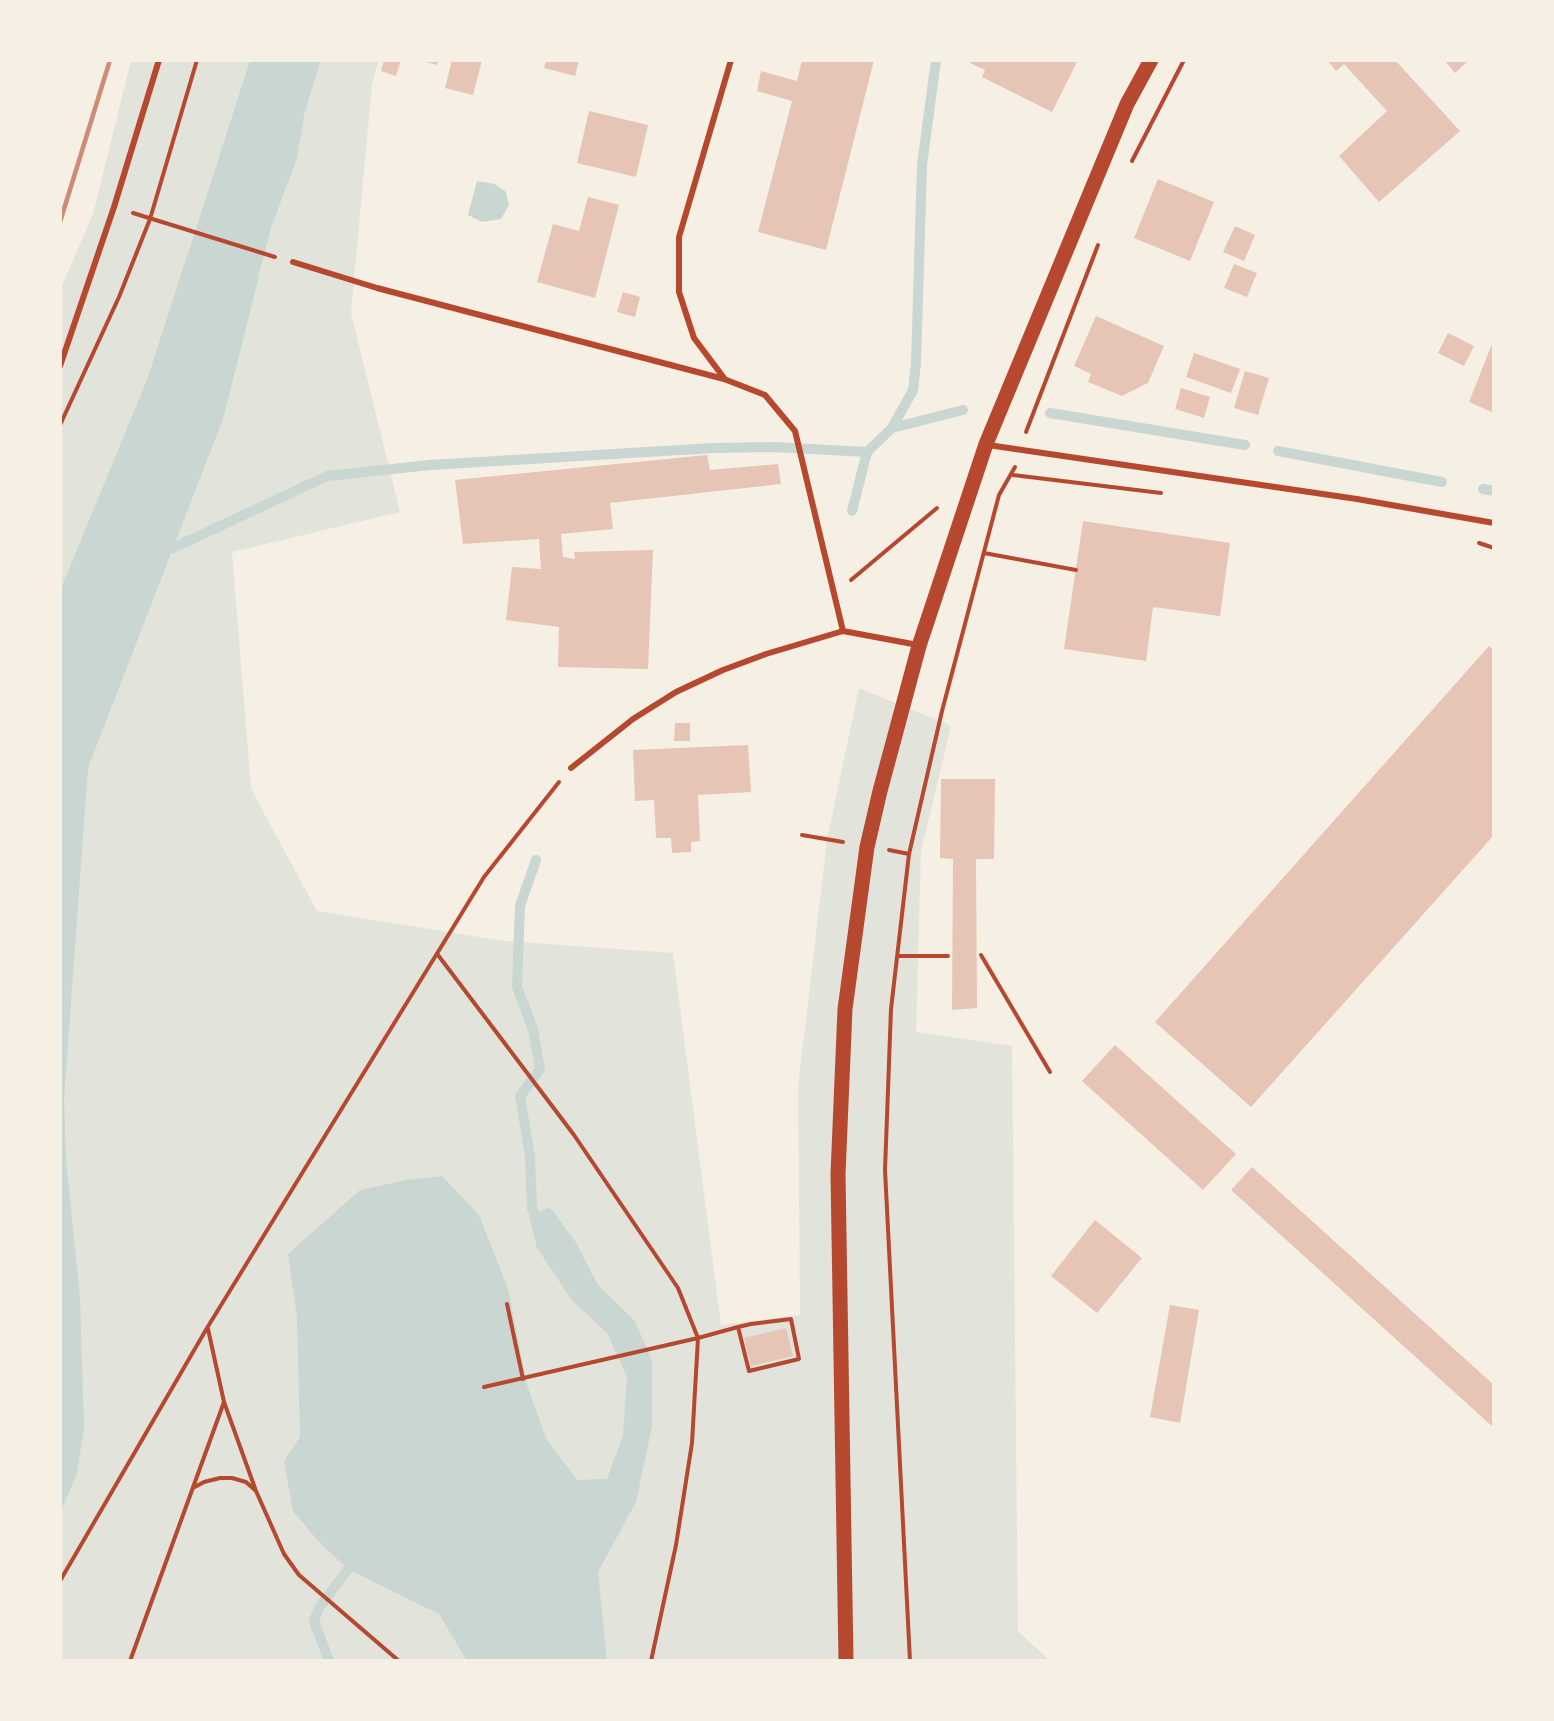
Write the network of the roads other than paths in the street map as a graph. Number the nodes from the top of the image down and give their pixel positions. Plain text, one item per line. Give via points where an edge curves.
1 (159, 60) edge
2 (731, 60) edge
3 (1151, 60) edge
4 (292, 262) road end
5 (60, 366) edge
6 (724, 379) junction
7 (986, 444) junction
8 (1494, 523) edge
9 (843, 631) junction
10 (919, 645) junction
11 (571, 768) road end
12 (846, 1661) edge

1 - 5 street
2 - 6 street via 679,237 679,292 694,338
3 - 7 main road via 1127,104
4 - 6 street
6 - 9 street via 765,395 795,431
7 - 8 street
7 - 10 main road
9 - 10 street
9 - 11 street via 734,666 676,692 633,719
10 - 12 main road via 867,847 845,1010 838,1174

